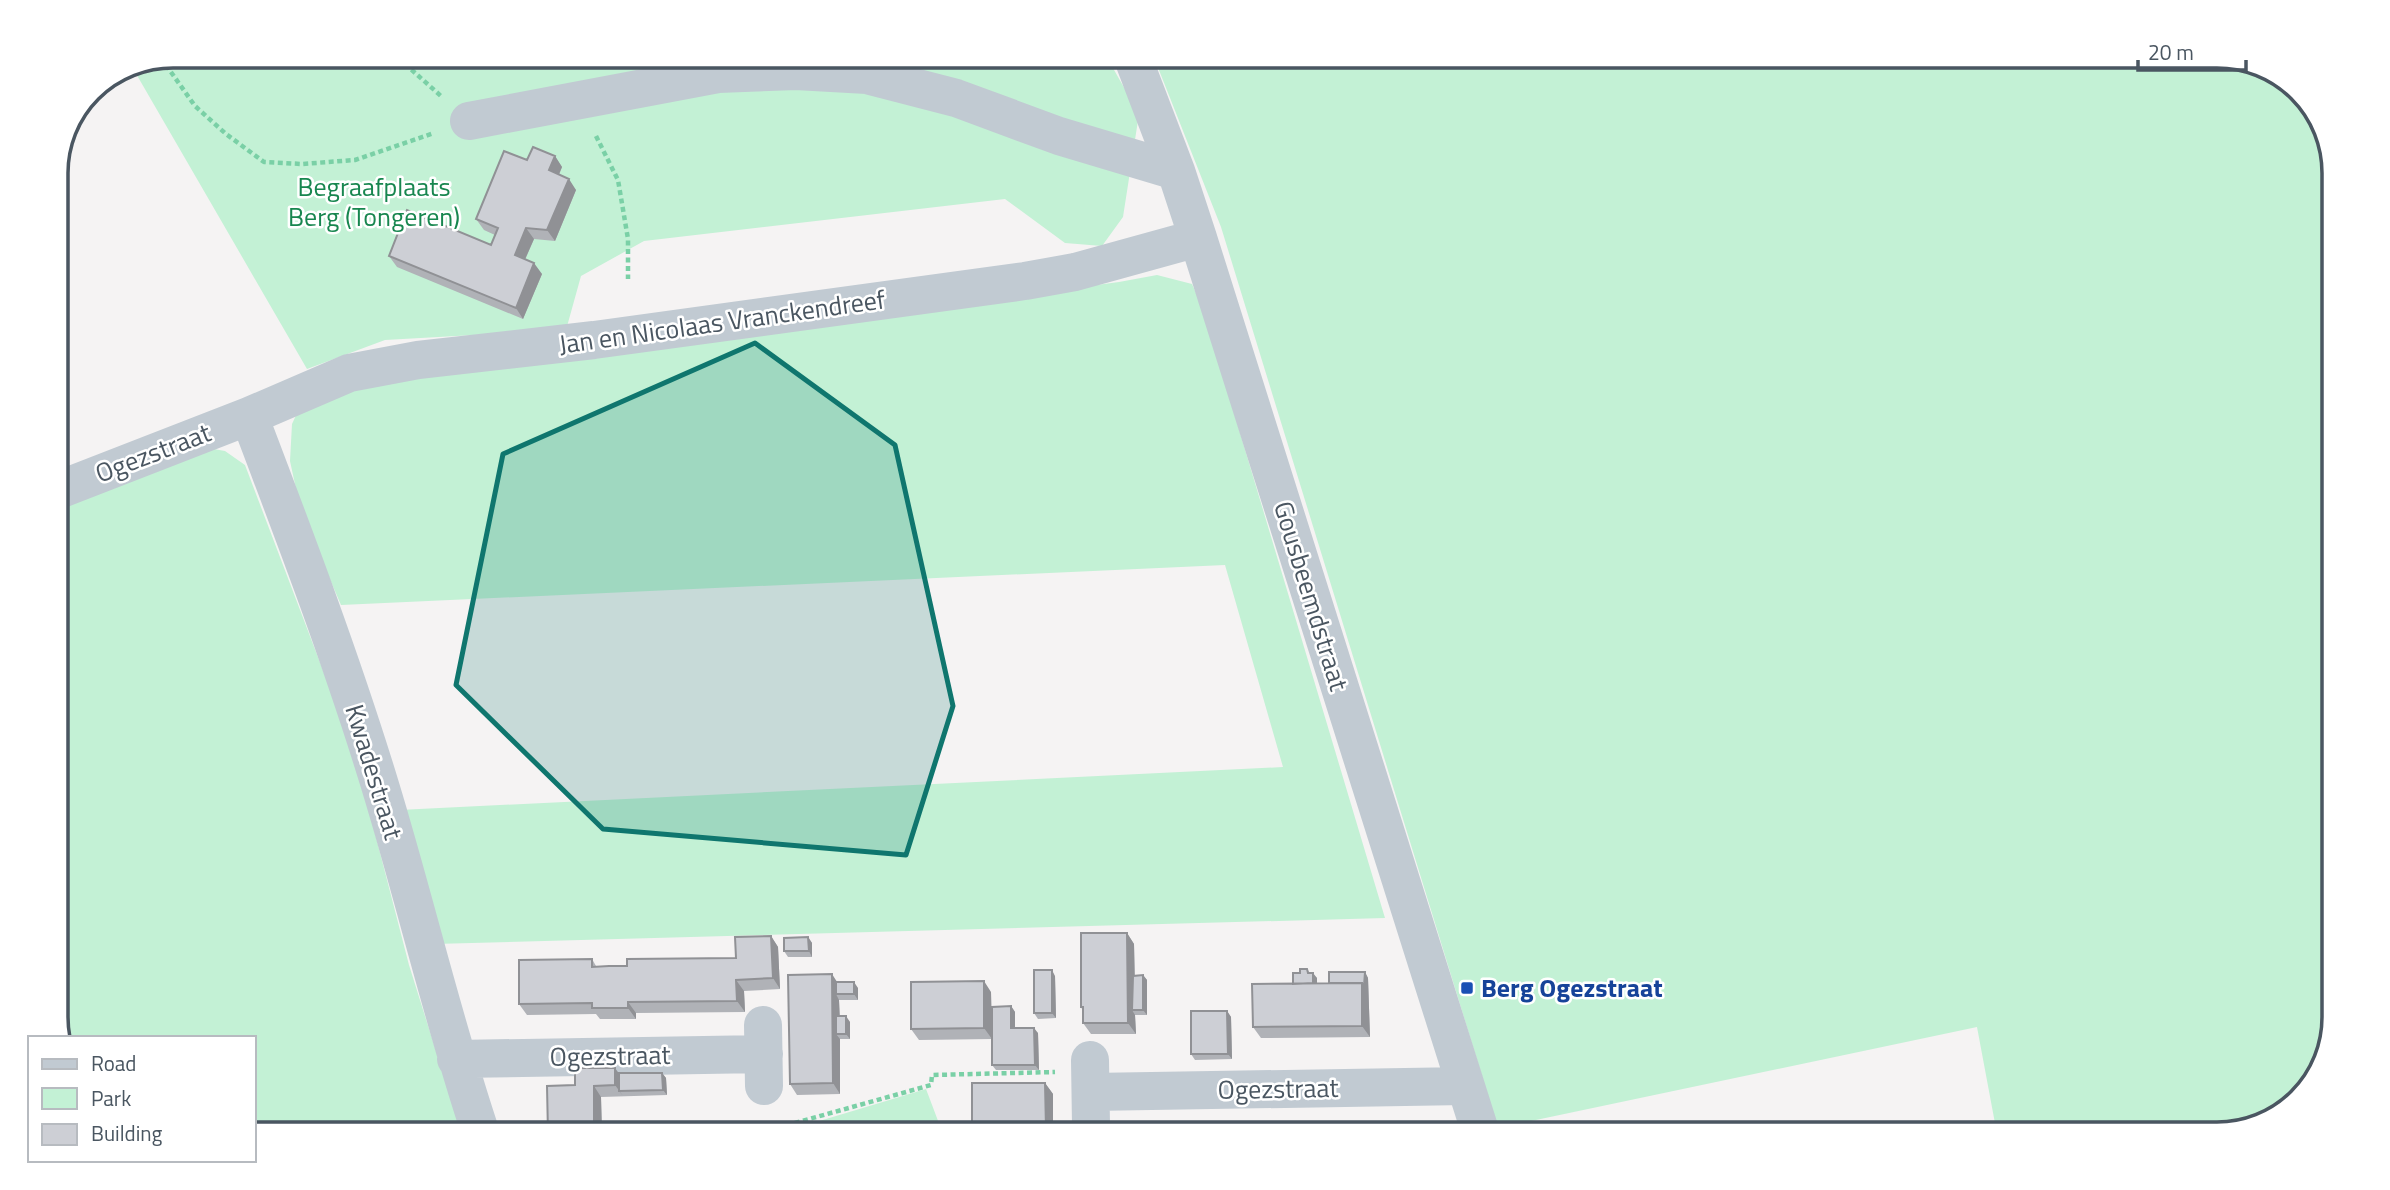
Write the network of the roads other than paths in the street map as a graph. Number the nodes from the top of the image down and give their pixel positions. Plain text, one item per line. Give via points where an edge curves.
1 (1137, 68) edge
2 (469, 121) road end
3 (1176, 171) junction
4 (1198, 239) junction
5 (250, 416) junction
6 (68, 486) edge
7 (764, 1055) road end
8 (456, 1059) junction
9 (1465, 1086) junction
10 (1091, 1087) road end
11 (477, 1122) edge
12 (1476, 1122) edge

1 - 3 street, Gousbeemdstraat
2 - 3 street via 718,74 796,71 866,75 956,98 1059,136
3 - 4 street, Gousbeemdstraat
4 - 5 street, Jan en Nicolaas Vranckendreef via 1025,281 407,362 349,373
4 - 9 street, Gousbeemdstraat
5 - 6 street, Ogezstraat
5 - 8 street, Kwadestraat via 379,781
7 - 8 street, Ogezstraat
8 - 11 street, Kwadestraat
9 - 10 street, Ogezstraat
9 - 12 street, Gousbeemdstraat

